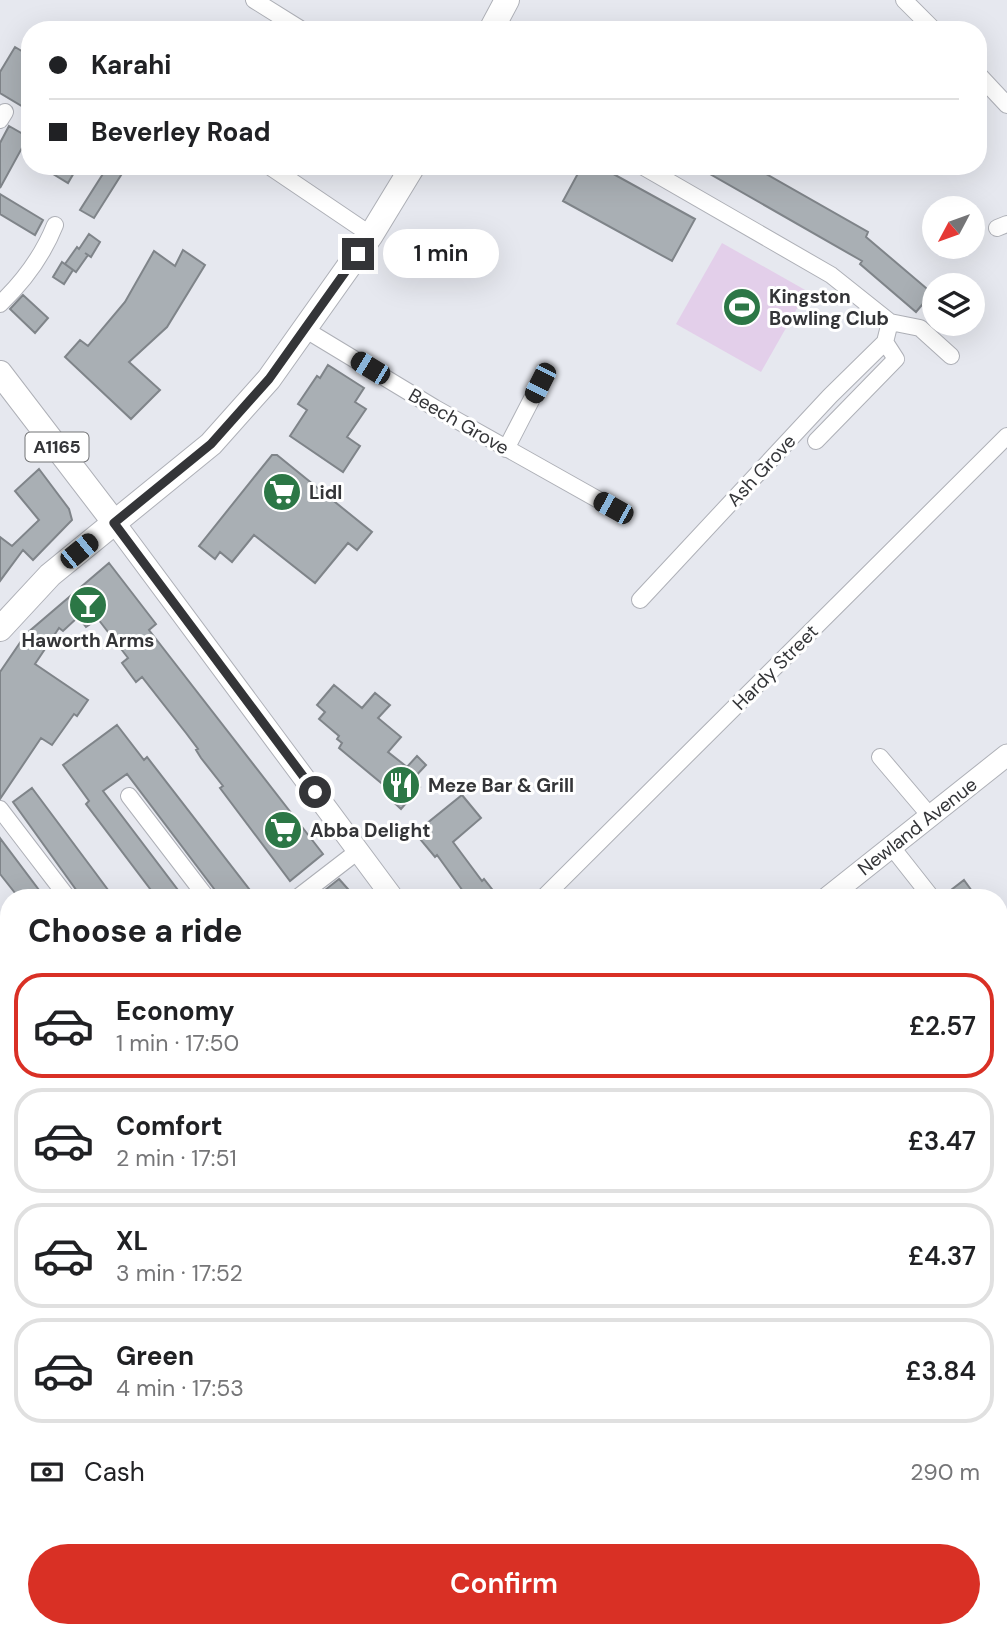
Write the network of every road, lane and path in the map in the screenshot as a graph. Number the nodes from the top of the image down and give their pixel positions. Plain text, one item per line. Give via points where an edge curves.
1 (254, 0) edge
2 (507, 0) edge
3 (904, 0) edge
4 (288, 21) edge
5 (496, 21) edge
6 (925, 21) edge
7 (987, 81) edge
8 (1004, 94) edge
9 (282, 175) edge
10 (408, 175) edge
11 (658, 175) edge
12 (55, 225) dead end
13 (371, 235) junction
14 (0, 304) edge
15 (890, 321) junction
16 (306, 330) junction
17 (885, 342) junction
18 (951, 356) dead end
19 (0, 373) edge
20 (540, 383) dead end
21 (1007, 436) edge
22 (816, 441) dead end
23 (506, 449) junction
24 (613, 508) dead end
25 (114, 523) junction
26 (640, 600) dead end
27 (0, 629) edge
28 (880, 757) dead end
29 (1006, 757) edge
30 (129, 796) dead end
31 (0, 809) edge
32 (931, 817) junction
33 (891, 846) junction
34 (358, 851) junction
35 (61, 889) edge
36 (200, 889) edge
37 (309, 889) edge
38 (386, 889) edge
39 (552, 889) edge
40 (838, 889) edge
41 (925, 889) edge

1 - 4 street
2 - 5 main road
3 - 6 street
7 - 8 street
9 - 13 street
10 - 13 main road
11 - 15 street via 831,275
12 - 14 street via 47,245
13 - 16 main road
15 - 17 street, Ash Grove
15 - 18 street via 920,328
16 - 23 street, Beech Grove
16 - 25 main road via 211,444
17 - 22 street, Ash Grove via 896,359
17 - 26 street, Ash Grove
19 - 25 main road, A1165
20 - 23 street
21 - 39 street, Hardy Street
23 - 24 street, Beech Grove
25 - 27 main road via 50,575
25 - 34 main road
28 - 32 street
29 - 32 main road, Newland Avenue
30 - 36 street
31 - 35 street
32 - 33 main road, Newland Avenue
33 - 40 main road, Newland Avenue
33 - 41 street
34 - 37 street
34 - 38 main road

